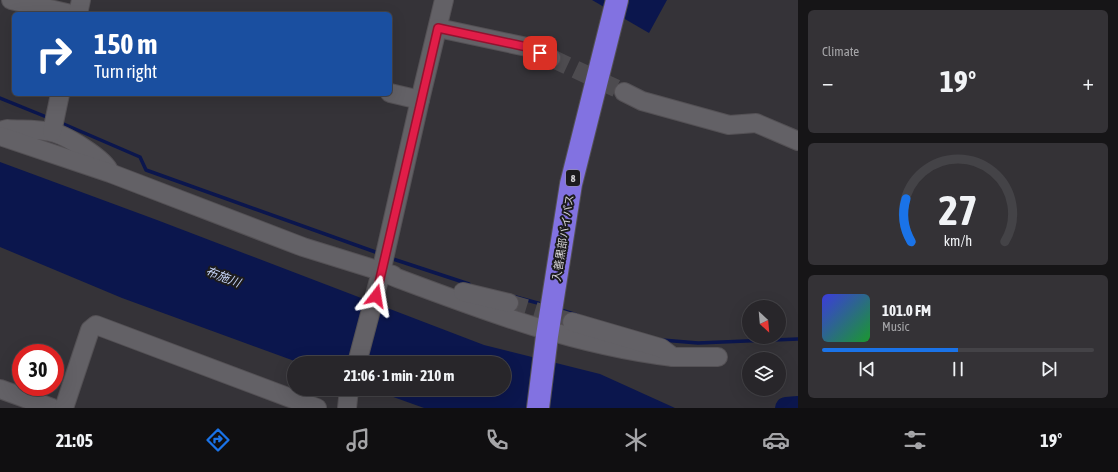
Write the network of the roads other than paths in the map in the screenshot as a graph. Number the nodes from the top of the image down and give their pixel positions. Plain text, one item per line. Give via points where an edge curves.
1 (11, 0) edge
2 (81, 0) edge
3 (444, 0) edge
4 (617, 0) edge
5 (62, 12) edge
6 (78, 12) edge
7 (438, 28) junction
8 (551, 58) tunnel mouth
9 (624, 92) tunnel mouth
10 (392, 93) edge
11 (60, 96) edge
12 (420, 100) junction
13 (0, 131) edge
14 (52, 132) junction
15 (0, 136) edge
16 (798, 141) edge
17 (110, 173) junction
18 (380, 278) junction
19 (509, 303) tunnel mouth
20 (572, 322) tunnel mouth
21 (547, 334) junction
22 (358, 356) edge
23 (674, 357) junction
24 (718, 357) dead end
25 (0, 390) edge
26 (52, 408) edge
27 (64, 408) edge
28 (317, 408) edge
29 (538, 408) edge

1 - 5 street
2 - 6 street
3 - 7 street
4 - 21 highway, 入善黒部バイパス / 8 via 571,184
7 - 8 street via 527,47
7 - 12 street
9 - 16 street via 642,101 729,125 756,123
10 - 12 street
11 - 14 street
12 - 18 street
13 - 14 street via 7,129
14 - 17 street via 88,150 107,164
15 - 17 street
17 - 18 street
18 - 19 street
18 - 21 street via 467,304
18 - 22 street
20 - 23 street via 661,348
21 - 23 street via 596,345
21 - 29 highway, 入善黒部バイパス / 8
23 - 24 street
25 - 26 street
27 - 28 street via 90,330 96,325

